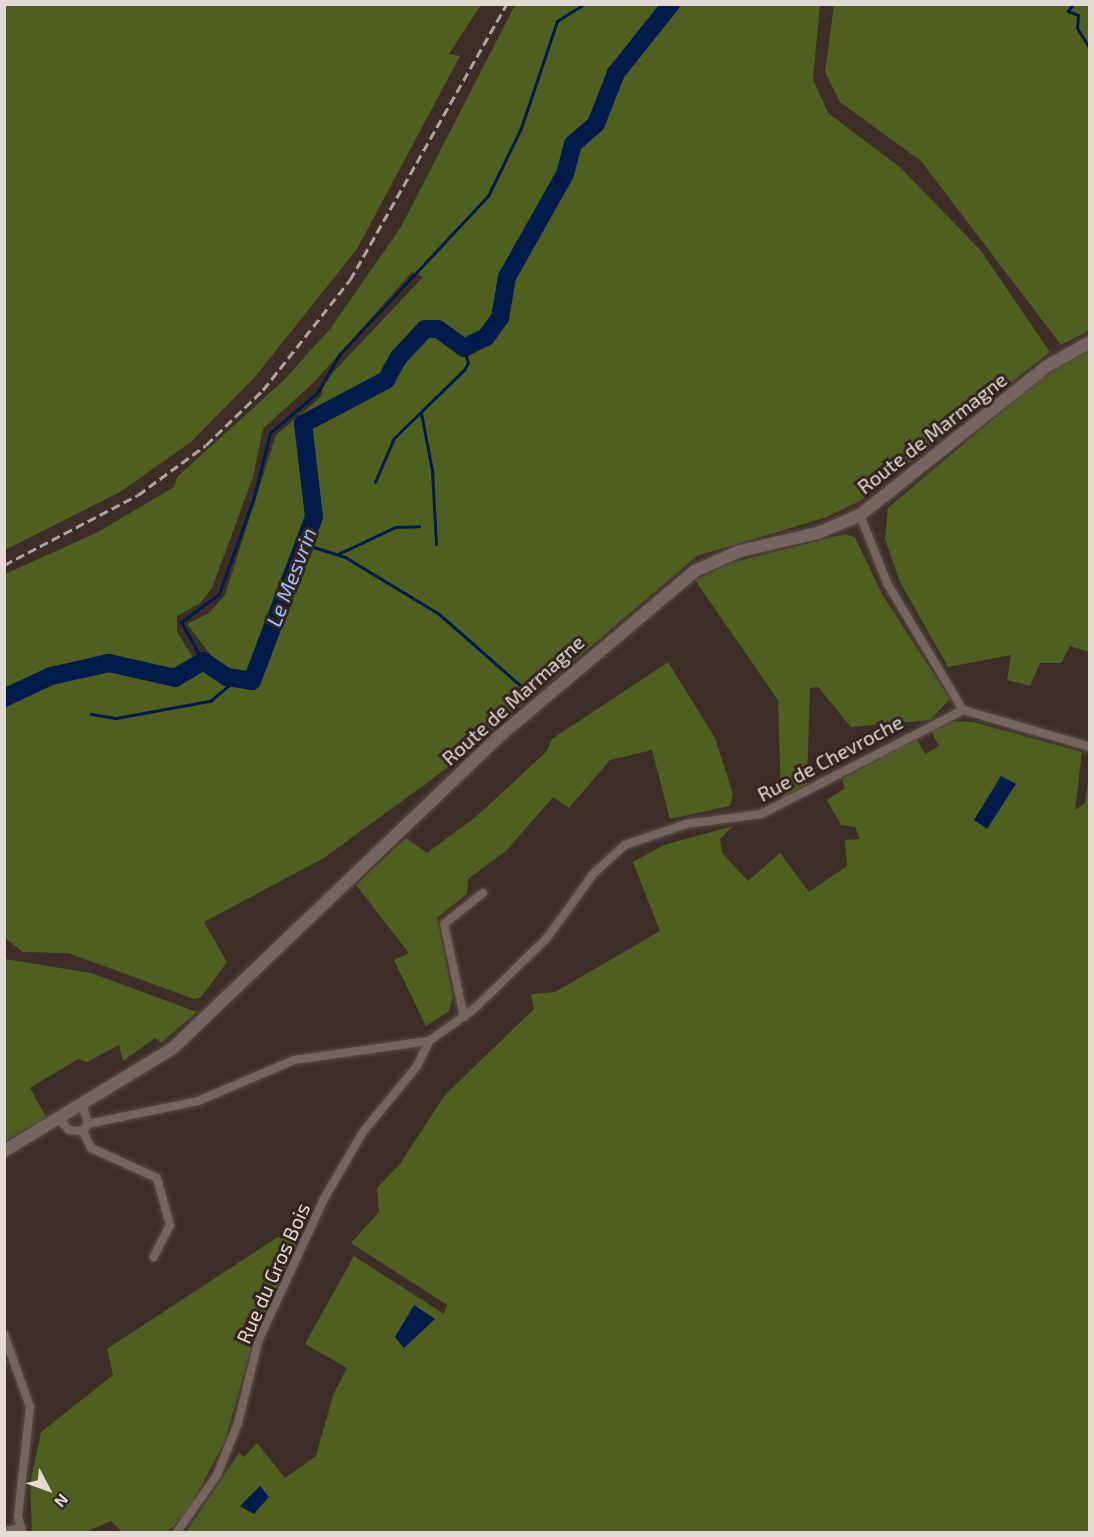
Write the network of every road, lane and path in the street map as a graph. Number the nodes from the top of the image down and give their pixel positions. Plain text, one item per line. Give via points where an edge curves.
1 (1089, 342) edge
2 (860, 514) junction
3 (963, 710) junction
4 (1089, 747) edge
5 (483, 893) dead end
6 (464, 1017) junction
7 (429, 1041) junction
8 (83, 1107) junction
9 (60, 1120) junction
10 (86, 1128) junction
11 (4, 1151) edge
12 (154, 1257) dead end
13 (4, 1334) edge
14 (21, 1530) edge
15 (4, 1532) edge
16 (177, 1533) edge

1 - 2 main road, Route de Marmagne via 1047,366
2 - 3 street via 887,583
2 - 8 main road, Route de Marmagne via 818,533 740,551 695,571 496,740 185,1038
3 - 4 street
3 - 6 street, Rue de Chevroche via 775,808 749,817 686,824 625,845 594,873 547,938
5 - 6 street via 444,924
6 - 7 street, Rue de Chevroche
7 - 10 street, Rue de Chevroche via 294,1060 198,1101
7 - 16 street, Rue du Gros Bois via 417,1066 363,1132 325,1197 259,1339 238,1423 217,1475
8 - 9 main road, Route de Marmagne
8 - 10 street
9 - 10 street via 69,1130
9 - 11 main road, Route de Marmagne
10 - 12 street via 91,1148 158,1178 170,1225
13 - 14 street via 30,1407
14 - 15 street

